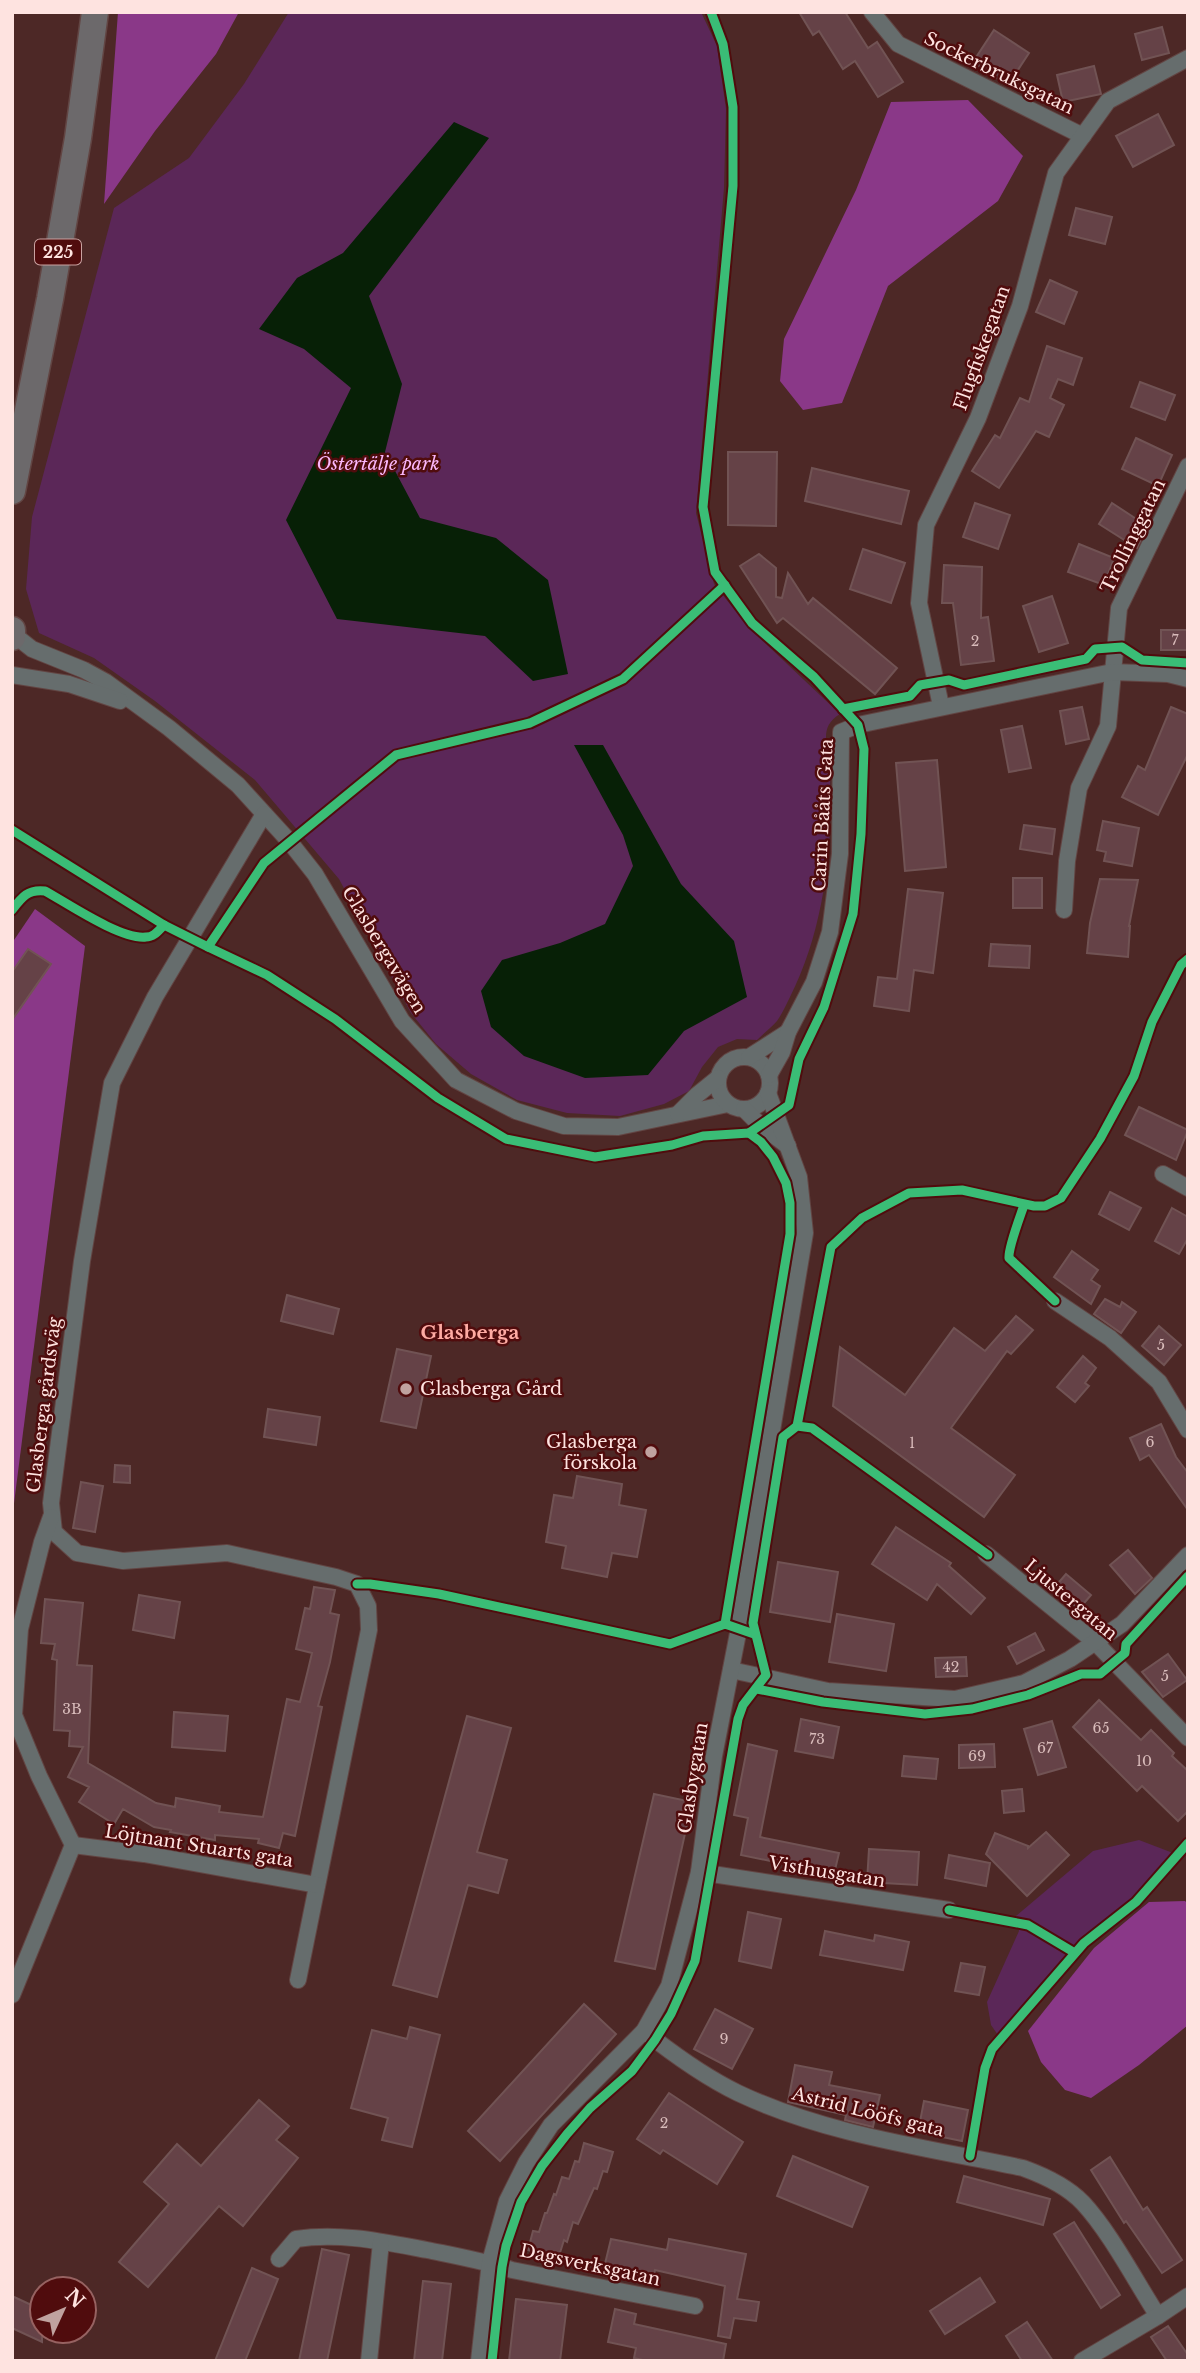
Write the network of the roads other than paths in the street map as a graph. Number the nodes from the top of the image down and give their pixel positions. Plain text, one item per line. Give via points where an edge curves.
1 (81, 12) edge
2 (95, 12) edge
3 (872, 12) edge
4 (1188, 58) edge
5 (1083, 136) junction
6 (12, 419) edge
7 (1188, 466) edge
8 (12, 491) edge
9 (12, 634) edge
10 (1112, 672) junction
11 (12, 675) edge
12 (1188, 679) edge
13 (941, 706) junction
14 (142, 710) junction
15 (264, 814) junction
16 (1064, 909) dead end
17 (788, 1032) junction
18 (749, 1057) junction
19 (769, 1075) junction
20 (718, 1078) junction
21 (768, 1093) junction
22 (736, 1107) junction
23 (678, 1114) junction
24 (788, 1146) junction
25 (1164, 1174) dead end
26 (1188, 1188) edge
27 (1055, 1301) dead end
28 (1188, 1430) edge
29 (52, 1516) junction
30 (986, 1554) dead end
31 (1188, 1555) edge
32 (1095, 1642) junction
33 (731, 1670) junction
34 (1188, 1738) edge
35 (74, 1846) junction
36 (699, 1872) junction
37 (317, 1885) junction
38 (949, 1910) dead end
39 (298, 1980) dead end
40 (12, 1996) edge
41 (644, 2031) junction
42 (381, 2242) junction
43 (279, 2259) dead end
44 (490, 2262) junction
45 (1188, 2296) edge
46 (695, 2306) dead end
47 (1158, 2316) junction
48 (369, 2361) edge
49 (479, 2361) edge
50 (1082, 2361) edge

1 - 6 main road, 225 via 65,133
2 - 8 main road, 225 via 78,138
3 - 5 street, Sockerbruksgatan via 898,44
4 - 5 street, Flugfiskegatan via 1108,101
5 - 13 street, Flugfiskegatan via 1056,173 1016,318 978,418 926,525 919,603
7 - 10 street, Trollinggatan via 1119,608
9 - 14 street, Glasbergavägen via 32,649 106,682
10 - 12 street, Carin Bååts Gata
10 - 13 street, Carin Bååts Gata
10 - 16 street, Trollinggatan via 1108,726 1079,788
11 - 14 street, Glasbergavägen via 99,692
13 - 17 street, Carin Bååts Gata via 841,733 840,854 830,932 814,982
14 - 15 street, Glasbergavägen via 208,760
15 - 23 street, Glasbergavägen via 315,874 402,1021 456,1080 516,1111 564,1126 618,1127
15 - 29 street, Glasberga gårdsväg via 168,974 112,1083 82,1261
17 - 18 street, Carin Bååts Gata
17 - 19 street, Carin Bååts Gata
18 - 19 street via 761,1063
18 - 20 street via 733,1059
19 - 21 street
20 - 22 street via 719,1093
20 - 23 street
21 - 22 street via 759,1105
21 - 24 street, Glasbygatan
22 - 23 street, Glasbergavägen
22 - 24 street
24 - 33 street, Glasbygatan via 799,1177 806,1233
25 - 26 street
27 - 28 street via 1110,1338 1159,1382
29 - 35 street via 20,1629 14,1715
29 - 37 street, Glasberga gårdsväg via 54,1532 77,1553 123,1561 227,1553 357,1584 368,1606 369,1630
30 - 32 street, Ljustergatan
31 - 32 street via 1122,1624
32 - 33 street via 1024,1683 955,1699 828,1691
32 - 34 street, Ljustergatan
33 - 36 street, Glasbygatan
35 - 37 street, Löjtnant Stuarts gata
35 - 40 street
36 - 38 street, Visthusgatan
36 - 41 street, Glasbygatan via 669,1986
37 - 39 street, Glasberga gårdsväg
41 - 44 street, Glasbygatan via 551,2125 508,2201
41 - 47 street, Astrid Lööfs gata via 716,2081 778,2109 835,2127 1044,2176 1083,2203
42 - 43 street, Dagsverksgatan via 296,2239
42 - 44 street, Dagsverksgatan
42 - 48 street
44 - 46 street, Dagsverksgatan
44 - 49 street, Glasbygatan
45 - 47 street
47 - 50 street

